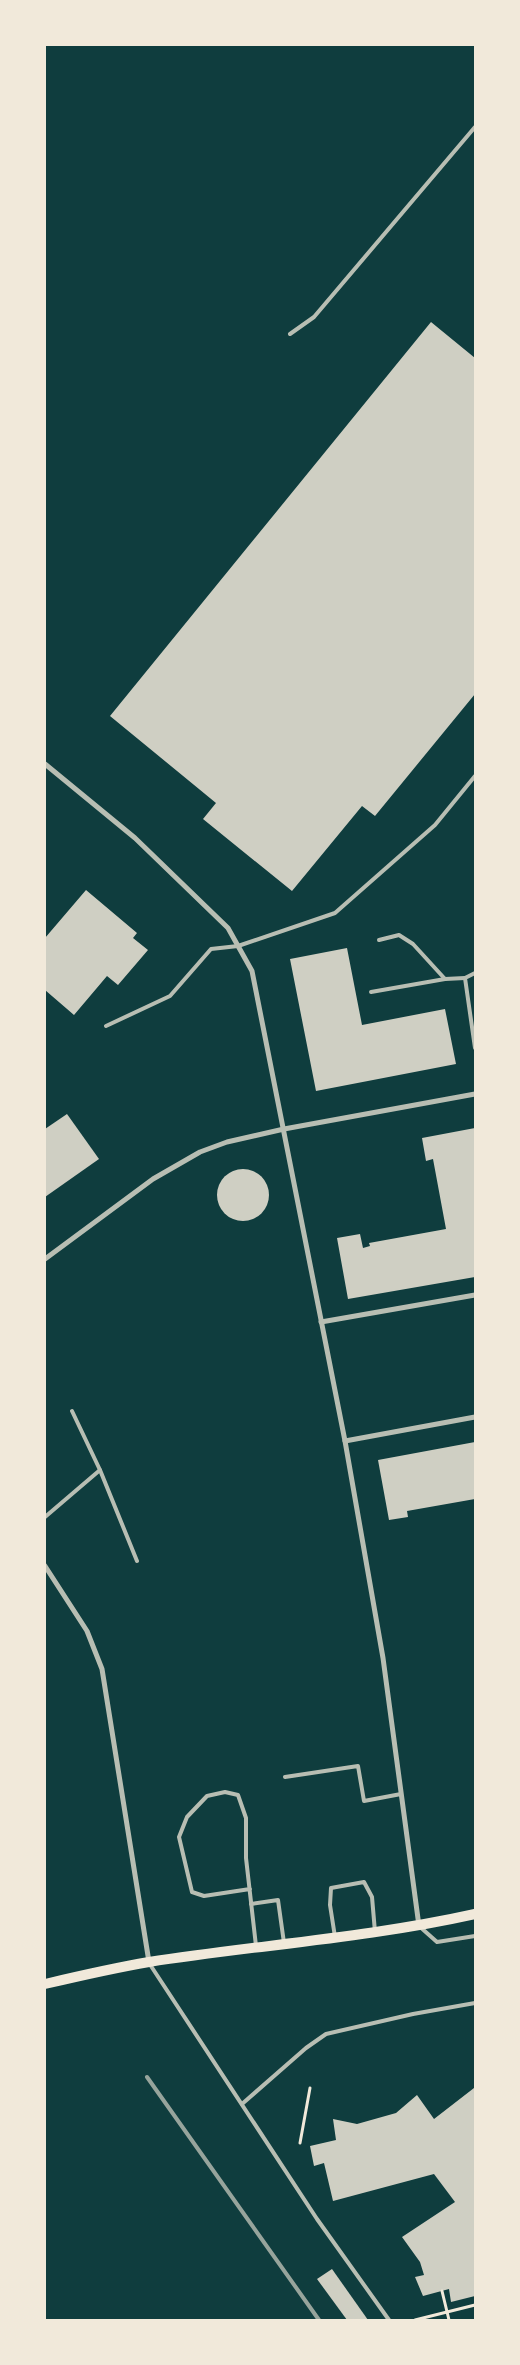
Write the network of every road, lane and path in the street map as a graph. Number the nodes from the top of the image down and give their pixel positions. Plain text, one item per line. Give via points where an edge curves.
1 (475, 127) edge
2 (290, 334) dead end
3 (45, 764) edge
4 (475, 776) edge
5 (379, 940) dead end
6 (238, 946) junction
7 (475, 973) edge
8 (465, 978) junction
9 (445, 980) junction
10 (371, 992) dead end
11 (106, 1026) dead end
12 (475, 1048) edge
13 (475, 1094) edge
14 (284, 1129) junction
15 (45, 1259) edge
16 (475, 1295) edge
17 (321, 1322) junction
18 (72, 1412) dead end
19 (475, 1417) edge
20 (345, 1441) junction
21 (100, 1470) junction
22 (45, 1517) edge
23 (137, 1561) dead end
24 (45, 1566) edge
25 (285, 1777) dead end
26 (401, 1794) junction
27 (250, 1889) junction
28 (251, 1904) junction
29 (475, 1914) edge
30 (419, 1926) junction
31 (376, 1933) junction
32 (475, 1936) edge
33 (335, 1939) junction
34 (284, 1945) junction
35 (256, 1949) junction
36 (149, 1962) junction
37 (45, 1984) edge
38 (475, 2003) edge
39 (310, 2088) dead end
40 (242, 2104) junction
41 (300, 2143) dead end
42 (442, 2291) dead end
43 (475, 2305) edge
44 (447, 2312) junction
45 (389, 2320) edge
46 (415, 2320) edge
47 (449, 2320) edge

1 - 2 lane via 314,317
3 - 6 street via 135,838 228,928
4 - 6 lane via 435,825 335,913
5 - 9 lane via 399,935 413,944
6 - 11 lane via 212,949 170,996
6 - 14 street via 252,971
7 - 8 lane
8 - 9 lane
8 - 12 lane
9 - 10 lane
13 - 14 street
14 - 15 street via 227,1142 200,1152 153,1179
14 - 17 street
16 - 17 street
17 - 20 street
18 - 21 lane
19 - 20 street
20 - 26 street via 384,1658
21 - 22 lane
21 - 23 lane
24 - 36 street via 87,1631 102,1669
25 - 26 lane via 358,1766 364,1801
26 - 30 street
27 - 27 lane via 246,1818 238,1795 225,1792 207,1796 187,1816 179,1837 192,1892 204,1896
27 - 28 lane
28 - 34 lane via 278,1900
28 - 35 lane
29 - 30 main road
30 - 31 main road
30 - 32 lane via 437,1942
31 - 33 main road
31 - 33 lane via 372,1897 364,1882 331,1888
33 - 34 main road
34 - 35 main road
35 - 36 main road
36 - 37 main road
36 - 40 lane
38 - 40 lane via 326,2034
39 - 41 path
40 - 45 lane via 317,2219
42 - 44 path
43 - 44 path
44 - 46 path
44 - 47 path

